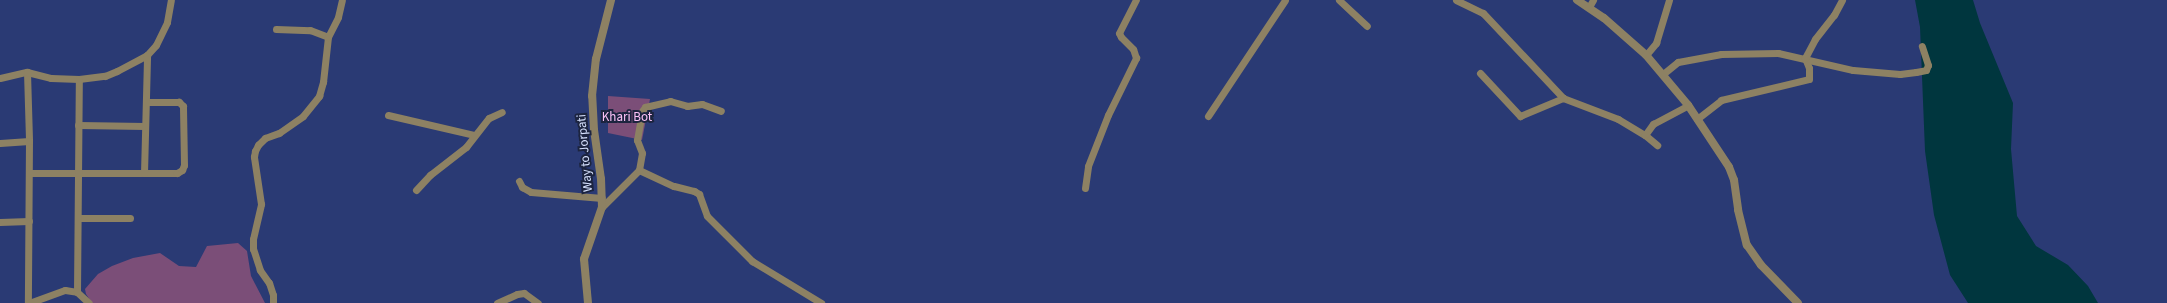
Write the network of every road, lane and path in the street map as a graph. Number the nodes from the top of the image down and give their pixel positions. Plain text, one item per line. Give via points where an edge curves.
1 (172, 0) edge
2 (342, 0) edge
3 (610, 0) edge
4 (1136, 0) edge
5 (1285, 0) edge
6 (1339, 0) edge
7 (1456, 0) edge
8 (1577, 0) edge
9 (1669, 0) edge
10 (1842, 0) edge
11 (1591, 4) edge
12 (1367, 26) dead end
13 (276, 29) dead end
14 (328, 37) junction
15 (1922, 46) dead end
16 (147, 55) junction
17 (1646, 55) junction
18 (1805, 58) junction
19 (27, 72) junction
20 (1480, 73) dead end
21 (1664, 74) junction
22 (0, 78) edge
23 (79, 79) junction
24 (1564, 98) junction
25 (146, 102) junction
26 (1688, 105) junction
27 (721, 111) dead end
28 (502, 112) dead end
29 (388, 115) dead end
30 (1208, 116) dead end
31 (1697, 119) junction
32 (78, 126) junction
33 (145, 126) junction
34 (474, 135) junction
35 (1645, 135) junction
36 (29, 141) junction
37 (0, 143) edge
38 (1657, 145) dead end
39 (639, 170) junction
40 (29, 173) junction
41 (144, 173) junction
42 (78, 174) junction
43 (519, 181) dead end
44 (1085, 188) dead end
45 (416, 190) dead end
46 (602, 203) junction
47 (78, 218) junction
48 (130, 218) dead end
49 (29, 221) junction
50 (0, 222) edge
51 (77, 292) junction
52 (29, 303) edge
53 (89, 303) edge
54 (273, 303) edge
55 (497, 303) edge
56 (538, 303) edge
57 (588, 303) edge
58 (821, 303) edge
59 (1798, 303) edge

1 - 16 street via 162,34
2 - 14 street via 338,17
3 - 46 street, Way to Jorpati via 596,59 592,96
4 - 44 street via 1119,33 1133,49 1136,58 1108,115 1088,166
5 - 30 street
6 - 12 street
7 - 24 street via 1483,13
8 - 11 street
9 - 17 street via 1656,43
10 - 18 street
11 - 17 street
13 - 14 street via 310,30
14 - 54 street via 323,82 316,100 292,126 265,138 258,145 254,157 261,204 253,249 260,270 269,283
15 - 18 street via 1928,65 1926,70 1911,73 1853,70
16 - 23 street via 105,76
16 - 25 street
17 - 21 street
18 - 21 street via 1778,53 1721,54 1678,62
18 - 31 street via 1809,68 1809,79 1721,100
19 - 22 street
19 - 23 street via 51,78
19 - 36 street
20 - 24 street via 1520,116
21 - 26 street
23 - 32 street
24 - 35 street via 1618,119
25 - 33 street
25 - 41 street via 182,104 184,165 177,174
26 - 31 street
26 - 35 street via 1653,124
27 - 39 street via 702,104 687,106 670,101 645,107 637,140 642,153
28 - 34 street via 489,118
29 - 34 street
31 - 59 street via 1729,167 1747,245 1761,265
32 - 33 street
32 - 42 street
33 - 41 street
34 - 45 street via 466,147 430,175
35 - 38 street
36 - 37 street
36 - 40 street
39 - 46 street
39 - 58 street via 699,194 707,216 752,261
40 - 42 street
40 - 49 street
41 - 42 street
42 - 47 street
43 - 46 street via 522,187 531,192
46 - 57 street, Way to Jorpati via 584,259
47 - 48 street
47 - 51 street
49 - 50 street
49 - 52 street
51 - 52 street via 58,292
51 - 53 street
55 - 56 street via 524,293

